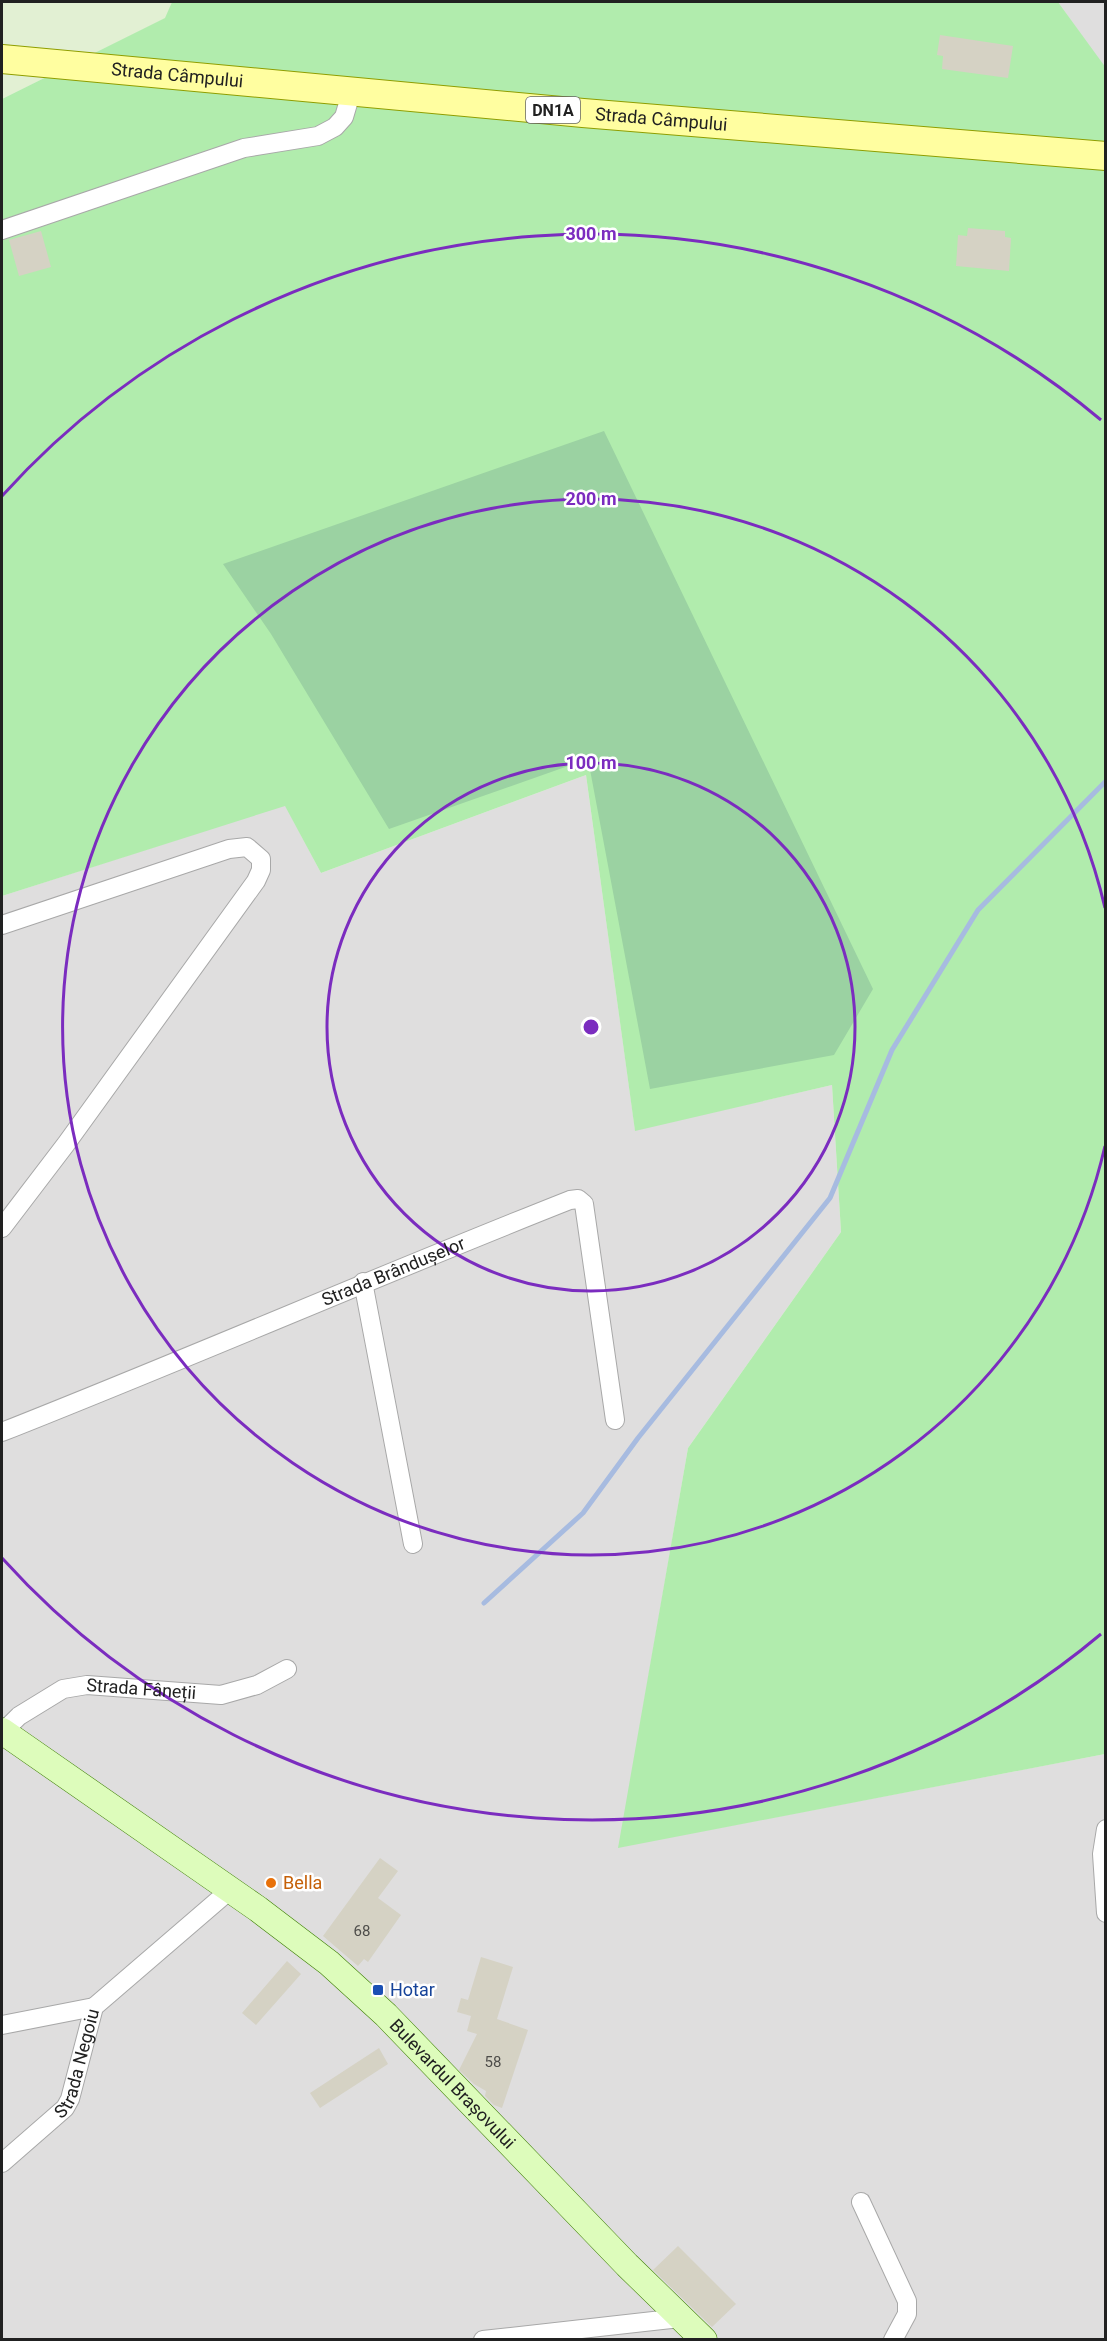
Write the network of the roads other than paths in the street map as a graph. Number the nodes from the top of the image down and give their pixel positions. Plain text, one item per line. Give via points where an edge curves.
1 (2, 58) edge
2 (352, 90) junction
3 (1106, 156) edge
4 (2, 230) edge
5 (2, 925) edge
6 (2, 1227) edge
7 (363, 1282) junction
8 (615, 1420) dead end
9 (2, 1432) edge
10 (413, 1544) dead end
11 (287, 1669) dead end
12 (2, 1732) edge
13 (1106, 1829) edge
14 (230, 1890) junction
15 (1106, 1912) edge
16 (94, 2007) junction
17 (2, 2025) edge
18 (2, 2163) edge
19 (861, 2202) dead end
20 (680, 2318) junction
21 (546, 2336) edge
22 (483, 2340) edge
23 (704, 2340) edge
24 (893, 2340) edge

1 - 2 main road, Strada Câmpului / DN1A
2 - 3 main road, Strada Câmpului / DN1A
2 - 4 street via 344,117 318,136 244,148
5 - 6 street via 239,846 247,847 261,860 256,880 87,1116
7 - 8 street, Strada Brândușelor via 578,1199 584,1204
7 - 9 street, Strada Brândușelor
7 - 10 street
11 - 12 street, Strada Fâneții via 257,1685 222,1695 87,1685 63,1689 19,1716
12 - 14 main road, Bulevardul Brașovului
13 - 15 street via 1102,1854
14 - 16 street, Strada Negoiu
14 - 20 main road, Bulevardul Brașovului via 304,1942 359,1989
16 - 17 street
16 - 18 street, Strada Negoiu via 65,2108
19 - 24 street via 907,2301 907,2314
20 - 21 street
20 - 23 main road, Bulevardul Brașovului
21 - 22 street

